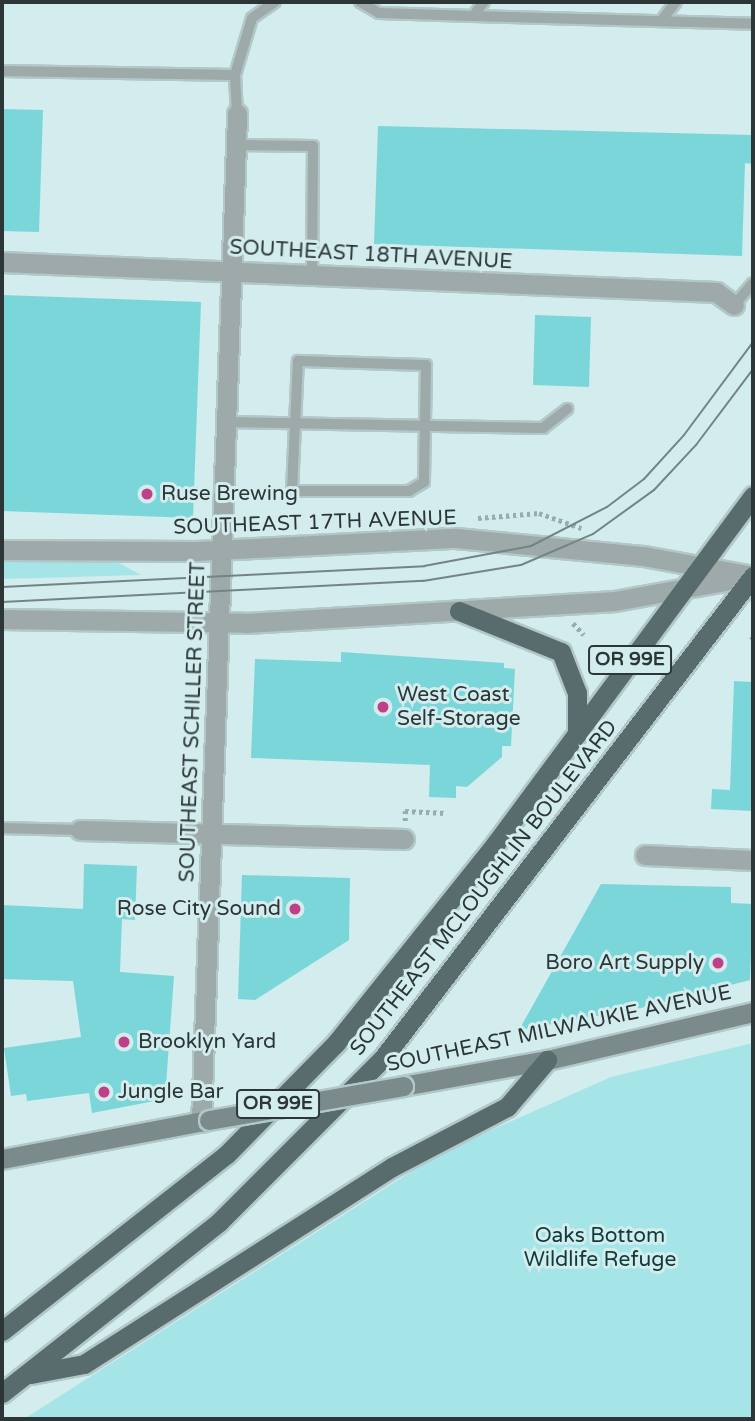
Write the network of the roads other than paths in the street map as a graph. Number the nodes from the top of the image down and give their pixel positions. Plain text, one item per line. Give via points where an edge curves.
1 (275, 2) edge
2 (360, 2) edge
3 (484, 2) edge
4 (676, 2) edge
5 (473, 16) junction
6 (661, 21) junction
7 (753, 24) edge
8 (2, 71) edge
9 (235, 75) junction
10 (237, 114) joint
11 (236, 145) junction
12 (2, 262) edge
13 (231, 271) junction
14 (312, 274) junction
15 (753, 283) edge
16 (734, 305) joint
17 (567, 409) dead end
18 (226, 422) junction
19 (295, 425) junction
20 (426, 429) junction
21 (753, 496) edge
22 (2, 550) edge
23 (223, 550) junction
24 (702, 567) junction
25 (753, 576) edge
26 (686, 588) junction
27 (459, 611) junction
28 (2, 619) edge
29 (220, 623) junction
30 (577, 734) junction
31 (2, 828) edge
32 (80, 831) joint
33 (211, 834) junction
34 (404, 839) road end
35 (645, 855) dead end
36 (753, 860) edge
37 (753, 1012) edge
38 (547, 1060) junction
39 (205, 1121) junction
40 (2, 1159) edge
41 (2, 1332) edge
42 (30, 1374) junction
43 (2, 1393) edge

1 - 9 lane via 252,18
2 - 5 lane via 379,13
3 - 5 lane
4 - 6 lane
5 - 6 lane
6 - 7 lane
8 - 9 lane
9 - 10 lane
10 - 11 street, SOUTHEAST SCHILLER STREET
11 - 13 street, SOUTHEAST SCHILLER STREET
11 - 14 lane via 313,146
12 - 13 street, SOUTHEAST 18TH AVENUE
13 - 14 street, SOUTHEAST 18TH AVENUE
13 - 18 street, SOUTHEAST SCHILLER STREET
14 - 16 street, SOUTHEAST 18TH AVENUE via 716,292
15 - 16 lane
17 - 20 lane via 543,428
18 - 19 lane
18 - 23 street, SOUTHEAST SCHILLER STREET
19 - 20 lane
19 - 20 lane via 292,492 409,491 424,482
19 - 20 lane via 298,361 311,361 426,365
21 - 24 highway, SOUTHEAST MCLOUGHLIN BOULEVARD / OR 99E
22 - 23 street, SOUTHEAST 17TH AVENUE
23 - 24 street, SOUTHEAST 17TH AVENUE via 456,538 644,556
23 - 29 street, SOUTHEAST SCHILLER STREET
24 - 26 highway, SOUTHEAST MCLOUGHLIN BOULEVARD / OR 99E
24 - 26 street, SOUTHEAST 17TH AVENUE via 753,576
25 - 42 highway, SOUTHEAST MCLOUGHLIN BOULEVARD / OR 99E via 383,1058 219,1222
26 - 27 street, SOUTHEAST 17TH AVENUE via 615,601
26 - 30 highway, SOUTHEAST MCLOUGHLIN BOULEVARD / OR 99E
27 - 29 street, SOUTHEAST 17TH AVENUE
27 - 30 highway via 548,643 561,652 578,693
28 - 29 street, SOUTHEAST 17TH AVENUE
29 - 33 street, SOUTHEAST SCHILLER STREET
30 - 41 highway, SOUTHEAST MCLOUGHLIN BOULEVARD / OR 99E via 410,954 284,1098 172,1200
31 - 32 lane
32 - 33 street
33 - 34 street
33 - 39 street, SOUTHEAST SCHILLER STREET
35 - 36 street
37 - 38 main road, SOUTHEAST MILWAUKIE AVENUE
38 - 39 main road, SOUTHEAST MILWAUKIE AVENUE, bridge
38 - 42 highway via 507,1107 392,1167 84,1364
39 - 40 main road, SOUTHEAST MILWAUKIE AVENUE
42 - 43 highway, SOUTHEAST MCLOUGHLIN BOULEVARD / OR 99E

